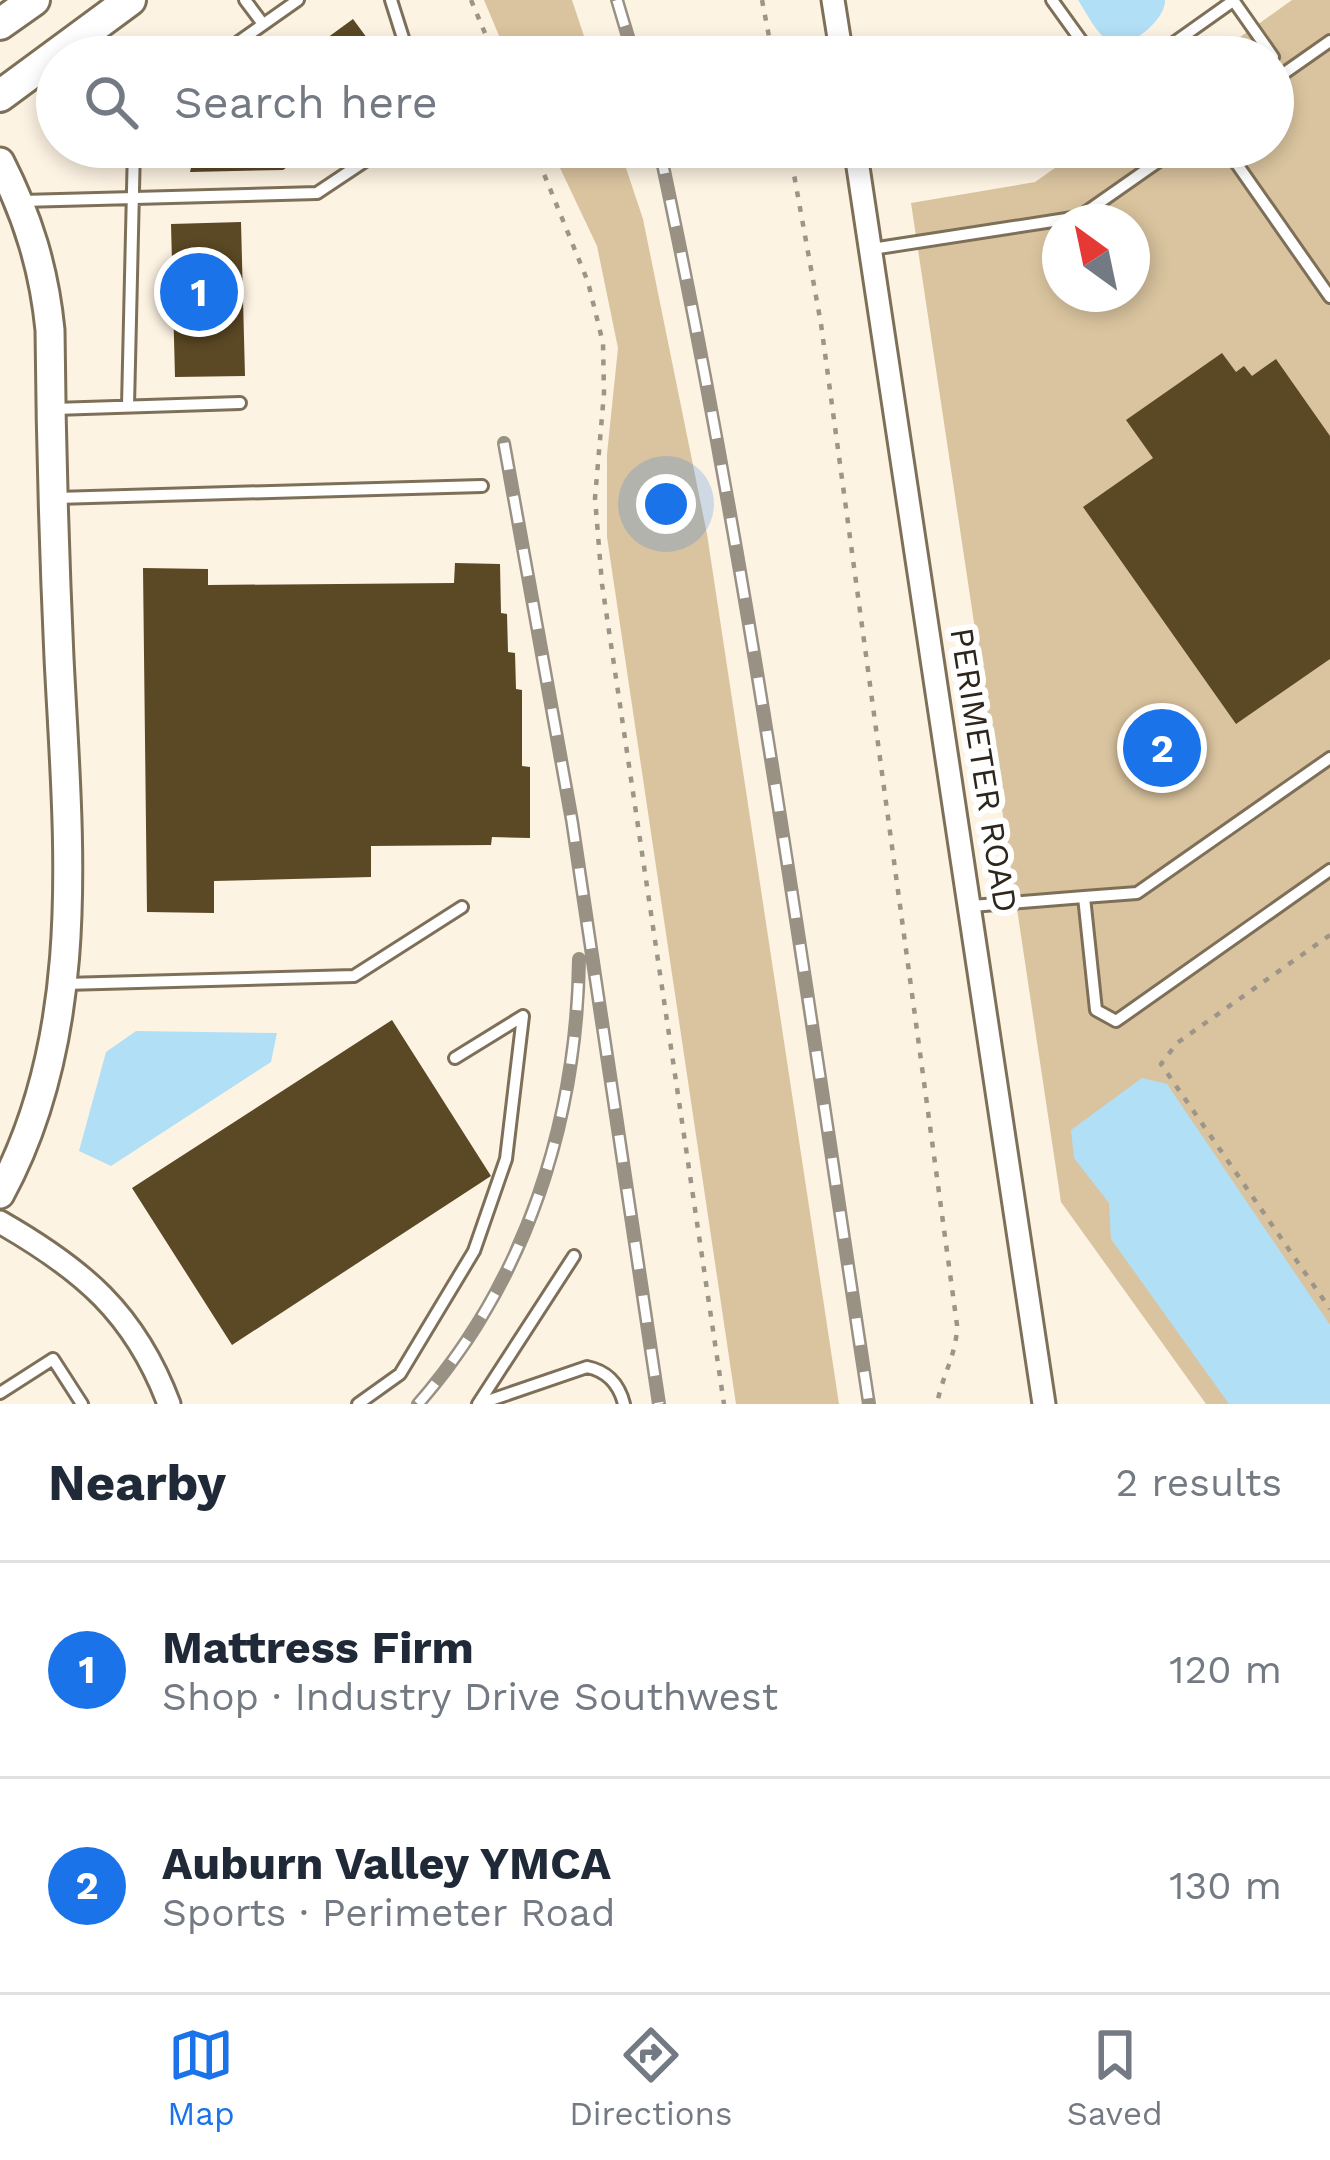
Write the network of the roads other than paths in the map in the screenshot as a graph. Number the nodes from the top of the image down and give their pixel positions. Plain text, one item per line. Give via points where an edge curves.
1 (34, 0) edge
2 (130, 0) edge
3 (245, 0) edge
4 (298, 0) edge
5 (391, 0) edge
6 (833, 0) edge
7 (1052, 0) edge
8 (1233, 1) edge
9 (0, 24) edge
10 (263, 24) junction
11 (81, 36) edge
12 (246, 36) edge
13 (402, 36) edge
14 (839, 36) edge
15 (1078, 36) edge
16 (1184, 36) edge
17 (1258, 36) edge
18 (1330, 40) edge
19 (1294, 66) edge
20 (36, 69) edge
21 (0, 96) edge
22 (0, 162) edge
23 (133, 168) edge
24 (354, 168) edge
25 (858, 168) edge
26 (1148, 168) edge
27 (1241, 168) edge
28 (131, 198) junction
29 (19, 201) junction
30 (869, 249) junction
31 (1330, 297) edge
32 (240, 403) dead end
33 (128, 406) junction
34 (51, 409) junction
35 (482, 486) dead end
36 (53, 498) junction
37 (1325, 762) edge
38 (1330, 778) edge
39 (1330, 870) edge
40 (1084, 897) junction
41 (972, 906) junction
42 (462, 907) dead end
43 (62, 984) junction
44 (455, 1058) dead end
45 (0, 1194) edge
46 (0, 1222) edge
47 (574, 1256) dead end
48 (0, 1393) edge
49 (82, 1404) edge
50 (170, 1404) edge
51 (358, 1404) edge
52 (478, 1404) edge
53 (624, 1404) edge
54 (1044, 1404) edge

1 - 9 main road
2 - 11 main road
3 - 10 lane
4 - 10 lane
5 - 13 lane
6 - 14 street
7 - 15 lane
8 - 16 lane
8 - 17 lane
10 - 12 lane
18 - 19 lane
20 - 21 main road
22 - 29 street
23 - 28 lane
24 - 28 lane via 316,193
25 - 30 street, PERIMETER ROAD
26 - 30 lane via 1079,217
27 - 31 lane
28 - 29 lane
28 - 33 lane
29 - 34 street via 46,288
30 - 41 street, PERIMETER ROAD
32 - 33 lane
33 - 34 lane
34 - 36 street
35 - 36 lane
36 - 43 street via 66,794
37 - 38 lane
37 - 40 lane via 1137,893
39 - 40 lane via 1116,1021 1096,1010
40 - 41 lane
41 - 54 street, PERIMETER ROAD
42 - 43 lane via 354,976
43 - 45 street via 43,1091
44 - 51 lane via 523,1016 506,1159 474,1251 400,1374
46 - 50 street via 106,1297
47 - 52 lane
48 - 49 lane via 53,1359
52 - 53 lane via 587,1366 615,1383

